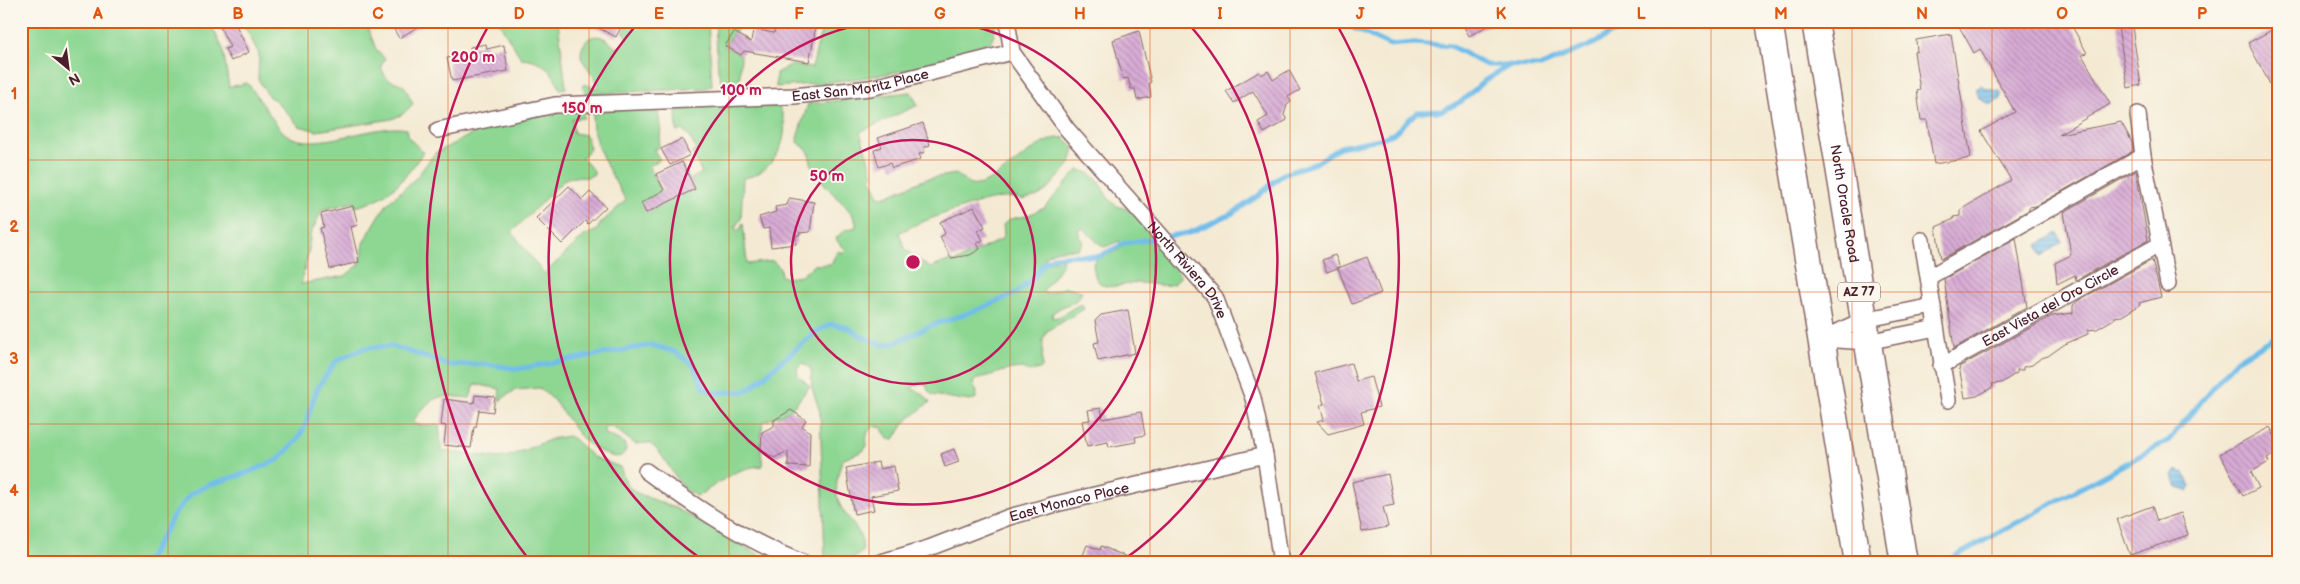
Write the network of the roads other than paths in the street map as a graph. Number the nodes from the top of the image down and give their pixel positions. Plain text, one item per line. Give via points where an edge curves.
1 (1006, 21) edge
2 (1768, 21) edge
3 (1815, 21) edge
4 (1012, 52) junction
5 (2138, 114) dead end
6 (438, 130) dead end
7 (2143, 156) junction
8 (1922, 240) dead end
9 (2159, 245) junction
10 (1929, 277) junction
11 (2168, 284) dead end
12 (1933, 306) junction
13 (1936, 328) junction
14 (1865, 331) junction
15 (1821, 339) junction
16 (1941, 366) junction
17 (1948, 400) dead end
18 (1265, 455) junction
19 (646, 471) dead end
20 (804, 563) edge
21 (878, 563) edge
22 (1281, 563) edge
23 (1858, 563) edge
24 (1904, 563) edge

1 - 4 street, North Riviera Drive
2 - 15 highway
3 - 14 highway, North Oracle Road / AZ 77
4 - 6 street, East San Moritz Place via 870,88 794,96 555,105
4 - 18 street, North Riviera Drive via 1067,129 1215,297 1253,398
5 - 7 street
7 - 9 street
7 - 10 street
8 - 10 street
9 - 11 street
9 - 16 street, East Vista del Oro Circle
10 - 12 street
12 - 13 street
12 - 14 street
13 - 14 street
13 - 16 street
14 - 15 street
14 - 15 street
14 - 24 highway, North Oracle Road / AZ 77
15 - 23 highway
16 - 17 street
18 - 21 street, East Monaco Place via 1047,506
18 - 22 street, North Riviera Drive
19 - 20 street via 685,500 770,550

